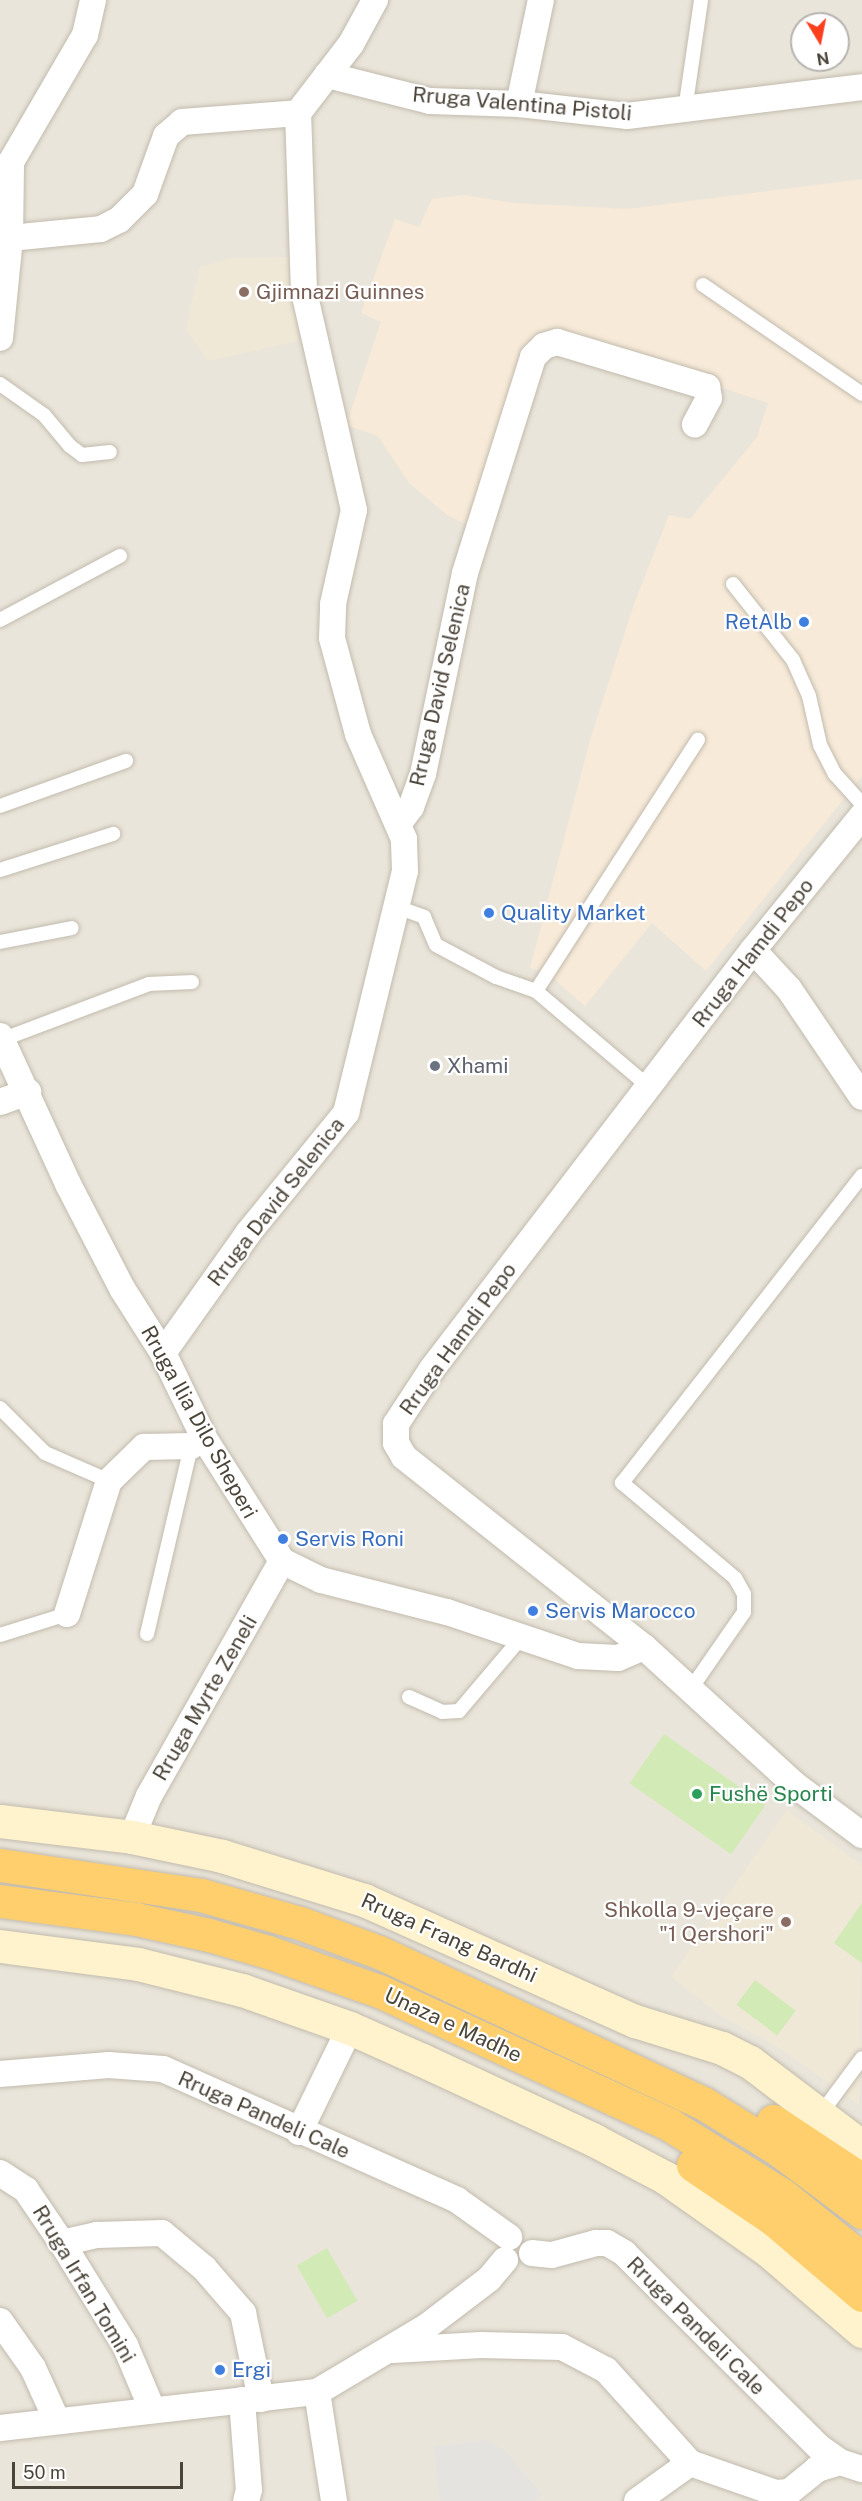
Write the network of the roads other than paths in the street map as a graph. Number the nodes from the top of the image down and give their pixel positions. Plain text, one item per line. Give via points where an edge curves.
1 (93, 0) edge
2 (375, 0) edge
3 (541, 0) edge
4 (701, 0) edge
5 (327, 75) junction
6 (862, 87) edge
7 (519, 104) junction
8 (685, 110) junction
9 (298, 113) junction
10 (0, 138) edge
11 (11, 162) junction
12 (10, 238) junction
13 (704, 285) dead end
14 (0, 338) edge
15 (0, 384) edge
16 (862, 393) edge
17 (695, 424) dead end
18 (110, 452) dead end
19 (120, 556) dead end
20 (734, 584) dead end
21 (0, 620) edge
22 (698, 740) dead end
23 (126, 761) dead end
24 (862, 804) edge
25 (0, 806) edge
26 (862, 816) edge
27 (399, 823) junction
28 (113, 834) dead end
29 (0, 870) edge
30 (397, 908) junction
31 (72, 928) dead end
32 (0, 942) edge
33 (753, 950) junction
34 (192, 982) dead end
35 (536, 991) junction
36 (1, 1038) edge
37 (649, 1087) junction
38 (28, 1092) junction
39 (862, 1097) edge
40 (0, 1102) edge
41 (862, 1176) edge
42 (163, 1353) junction
43 (0, 1408) edge
44 (197, 1442) junction
45 (109, 1480) junction
46 (282, 1561) junction
47 (67, 1614) joint
48 (147, 1634) dead end
49 (0, 1635) edge
50 (521, 1638) junction
51 (644, 1647) junction
52 (690, 1690) junction
53 (409, 1697) dead end
54 (0, 1821) edge
55 (862, 1835) edge
56 (132, 1837) junction
57 (0, 1865) edge
58 (0, 1900) edge
59 (0, 1946) edge
60 (427, 1974) junction
61 (406, 2003) junction
62 (350, 2028) junction
63 (862, 2058) edge
64 (0, 2074) edge
65 (819, 2116) junction
66 (299, 2132) junction
67 (862, 2147) edge
68 (0, 2173) edge
69 (862, 2180) edge
70 (862, 2212) edge
71 (62, 2243) junction
72 (507, 2248) junction
73 (862, 2259) edge
74 (862, 2295) edge
75 (1, 2323) edge
76 (862, 2331) edge
77 (393, 2349) junction
78 (317, 2392) junction
79 (252, 2399) junction
80 (152, 2409) junction
81 (57, 2421) junction
82 (0, 2428) edge
83 (690, 2463) junction
84 (851, 2466) edge
85 (246, 2501) edge
86 (334, 2501) edge
87 (637, 2501) edge

1 - 11 street via 85,35
2 - 5 street via 351,44
3 - 7 street
4 - 8 lane
5 - 7 street, Rruga Valentina Pistoli via 430,101
5 - 9 street
6 - 8 street, Rruga Valentina Pistoli
7 - 8 street, Rruga Valentina Pistoli via 627,116
9 - 12 street via 182,122 166,136 145,194 119,220 101,229
9 - 27 street via 304,292 354,510 333,604 332,638 358,734
10 - 11 street
11 - 12 street
12 - 14 street
13 - 16 lane
15 - 18 lane via 44,415 70,446 82,454
17 - 27 street, Rruga David Selenica via 709,398 707,387 557,342 544,346 533,357 465,573 423,774 411,807
19 - 21 lane
20 - 24 lane via 793,660 809,696 820,745 835,774
22 - 35 lane
23 - 25 lane
26 - 33 street, Rruga Hamdi Pepo
27 - 30 street, Rruga David Selenica via 406,855
28 - 29 lane
30 - 35 lane via 424,917 436,945 496,977
30 - 42 street, Rruga David Selenica via 346,1113 284,1186
31 - 32 lane
33 - 37 street, Rruga Hamdi Pepo
33 - 39 street via 789,989
34 - 36 lane via 149,984
35 - 37 lane
36 - 38 street, Rruga Ilia Dilo Sheperi
37 - 51 street, Rruga Hamdi Pepo via 417,1389 396,1424 396,1443 404,1457
38 - 40 street
38 - 42 street, Rruga Ilia Dilo Sheperi via 68,1184 123,1290
41 - 52 lane via 622,1483 735,1578 744,1594 744,1612
42 - 44 street, Rruga Ilia Dilo Sheperi
43 - 45 lane via 45,1453
44 - 45 street via 144,1447
44 - 46 street, Rruga Ilia Dilo Sheperi
44 - 48 lane
45 - 47 street
46 - 50 street via 321,1580 447,1612
46 - 56 street, Rruga Myrte Zeneli via 149,1796
47 - 49 lane
50 - 51 street via 598,1659 618,1658
50 - 53 lane via 459,1711 442,1712
51 - 52 street, Rruga Hamdi Pepo
52 - 55 street, Rruga Hamdi Pepo via 795,1785
54 - 56 main road, Rruga Frang Bardhi
56 - 65 main road, Rruga Frang Bardhi via 222,1856 364,1900 635,2021 722,2048 750,2062
57 - 60 highway, Unaza e Madhe via 201,1895 300,1923
58 - 61 highway, Unaza e Madhe via 136,1919 209,1935 332,1973
59 - 62 main road via 180,1974 242,1990
60 - 69 highway via 478,1978 682,2071 755,2110
60 - 70 highway, Unaza e Madhe via 703,2103 778,2150
61 - 73 highway, Unaza e Madhe via 670,2125 782,2194
61 - 74 highway via 433,2034 634,2131 720,2182 773,2220
62 - 66 street
62 - 76 main road via 584,2135 666,2178 769,2251
63 - 65 lane
64 - 66 street, Rruga Pandeli Cale via 109,2065 163,2069
65 - 67 main road, Rruga Frang Bardhi
66 - 72 street, Rruga Pandeli Cale via 457,2200
68 - 71 street, Rruga Irfan Tomini via 26,2190
71 - 79 street via 97,2235 162,2233 204,2268 243,2313
71 - 80 street, Rruga Irfan Tomini via 125,2344
72 - 77 street via 489,2279
72 - 84 street, Rruga Pandeli Cale via 524,2236 531,2243 532,2253 552,2255 596,2242 607,2243 624,2253 793,2422
75 - 81 street via 33,2368
77 - 78 street
77 - 83 street via 537,2344 585,2355 606,2370
78 - 79 street
78 - 86 street
79 - 80 street
79 - 85 street
80 - 81 street
81 - 82 street
83 - 84 street via 776,2493 789,2492 817,2469
83 - 87 street

